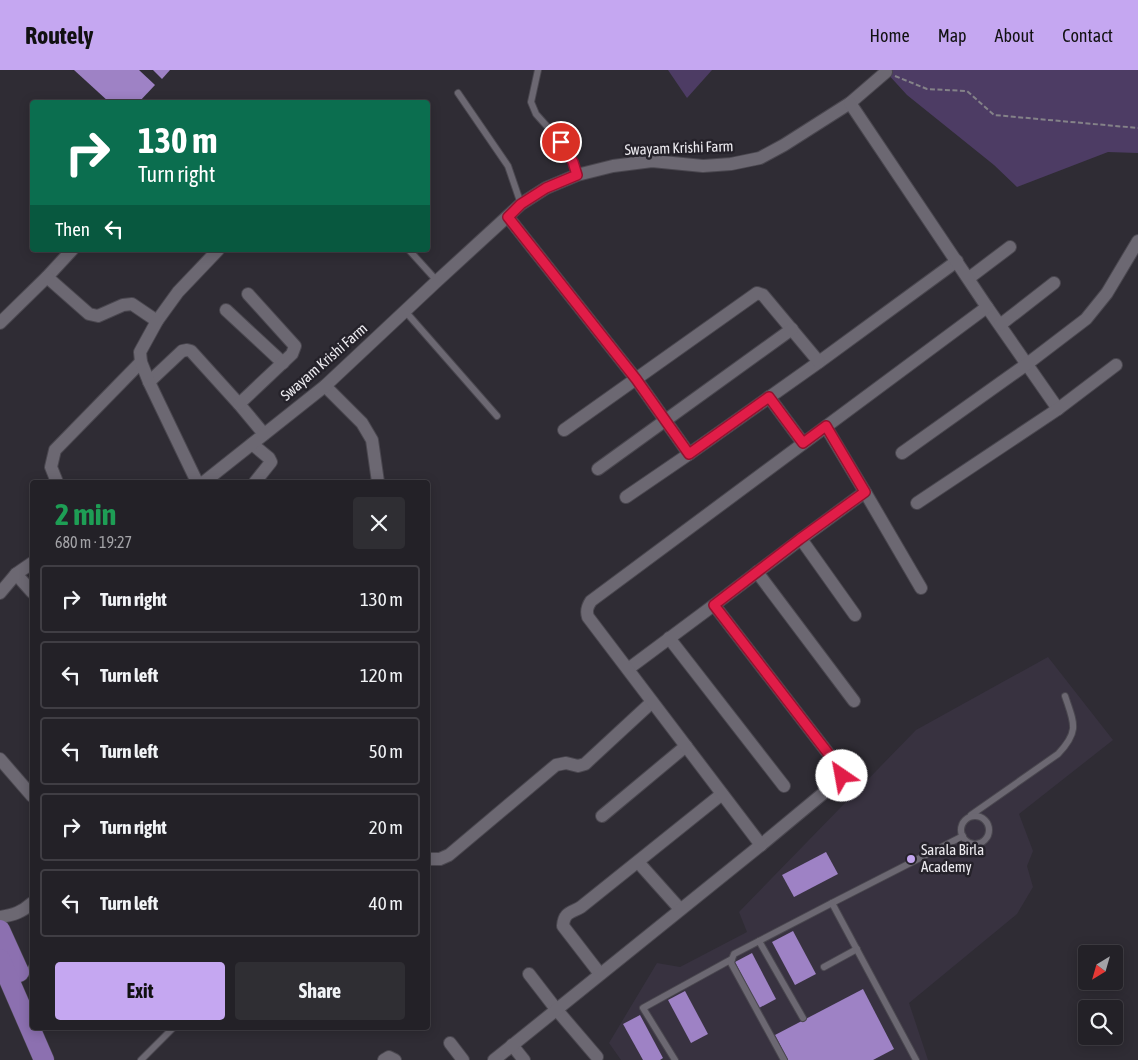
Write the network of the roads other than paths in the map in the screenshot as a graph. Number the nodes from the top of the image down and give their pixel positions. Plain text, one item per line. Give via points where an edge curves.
1 (538, 70) edge
2 (886, 72) road end
3 (458, 93) dead end
4 (850, 103) junction
5 (577, 175) junction
6 (521, 204) junction
7 (508, 217) junction
8 (1138, 241) edge
9 (1010, 247) dead end
10 (70, 252) edge
11 (216, 252) edge
12 (411, 252) edge
13 (957, 261) junction
14 (47, 276) junction
15 (968, 278) junction
16 (437, 281) junction
17 (1054, 283) dead end
18 (248, 294) dead end
19 (987, 307) junction
20 (226, 310) dead end
21 (405, 311) junction
22 (157, 321) junction
23 (0, 323) edge
24 (1000, 325) junction
25 (792, 329) junction
26 (141, 362) junction
27 (819, 362) junction
28 (283, 363) junction
29 (1027, 364) junction
30 (1116, 365) dead end
31 (636, 379) junction
32 (149, 382) junction
33 (325, 386) junction
34 (769, 397) junction
35 (239, 404) junction
36 (1058, 408) junction
37 (497, 416) dead end
38 (665, 420) junction
39 (826, 426) junction
40 (564, 430) dead end
41 (264, 434) junction
42 (803, 443) junction
43 (252, 444) junction
44 (902, 453) dead end
45 (689, 454) junction
46 (598, 469) dead end
47 (56, 480) edge
48 (196, 480) edge
49 (207, 480) edge
50 (257, 480) edge
51 (378, 480) edge
52 (865, 492) junction
53 (626, 497) dead end
54 (917, 503) dead end
55 (800, 539) junction
56 (30, 564) edge
57 (757, 572) junction
58 (16, 574) junction
59 (921, 588) dead end
60 (30, 590) edge
61 (0, 593) edge
62 (714, 605) junction
63 (855, 615) dead end
64 (669, 638) junction
65 (628, 669) junction
66 (1065, 696) dead end
67 (854, 700) dead end
68 (652, 702) junction
69 (686, 746) junction
70 (0, 759) edge
71 (784, 786) dead end
72 (30, 794) edge
73 (722, 794) junction
74 (971, 815) junction
75 (602, 816) dead end
76 (962, 836) junction
77 (761, 845) junction
78 (430, 859) edge
79 (638, 862) junction
80 (832, 903) junction
81 (30, 905) edge
82 (680, 909) junction
83 (0, 917) edge
84 (0, 930) edge
85 (759, 941) junction
86 (857, 949) junction
87 (0, 959) edge
88 (732, 959) junction
89 (824, 967) dead end
90 (529, 974) dead end
91 (600, 974) junction
92 (22, 978) edge
93 (30, 998) edge
94 (30, 1008) edge
95 (556, 1009) junction
96 (803, 1018) dead end
97 (36, 1030) edge
98 (45, 1030) edge
99 (171, 1030) edge
100 (450, 1043) dead end
101 (512, 1045) junction
102 (597, 1057) dead end
103 (44, 1060) edge
104 (58, 1060) edge
105 (141, 1060) edge
106 (384, 1060) edge
107 (395, 1060) edge
108 (463, 1060) edge
109 (494, 1060) edge
110 (524, 1060) edge
111 (675, 1060) edge
112 (784, 1060) edge
113 (916, 1060) edge

1 - 5 lane via 531,102 536,114 561,142
2 - 4 street, Swayam Krishi Farm
3 - 6 lane via 508,166
4 - 5 street, Swayam Krishi Farm via 760,158 703,166 652,161
4 - 13 street
5 - 6 street, Swayam Krishi Farm via 546,188
6 - 7 street, Swayam Krishi Farm
7 - 16 street, Swayam Krishi Farm
7 - 31 street
8 - 29 street via 1107,293 1086,319
9 - 15 street
10 - 14 street
11 - 22 street via 178,292
12 - 16 lane
13 - 15 street
13 - 27 street
14 - 22 street via 89,314 98,316 132,304
14 - 23 street
15 - 19 street
16 - 21 street, Swayam Krishi Farm
17 - 24 street
18 - 28 street via 295,346
19 - 24 street
19 - 39 street
20 - 28 street
21 - 33 street, Swayam Krishi Farm
21 - 37 lane
22 - 26 street via 140,352
24 - 29 street
25 - 27 street
25 - 31 street via 763,294 757,294
25 - 38 street
26 - 32 street
26 - 47 street via 55,450 51,467
27 - 34 street
28 - 35 street
29 - 36 street
29 - 44 street
30 - 36 street
31 - 38 street
31 - 40 street
32 - 35 street via 187,350
32 - 48 street
33 - 41 street, Swayam Krishi Farm
33 - 51 street via 362,423 372,440
34 - 42 street
34 - 45 street
35 - 41 street
36 - 54 street
38 - 45 street
38 - 46 street
39 - 42 street
39 - 52 street
41 - 43 street, Swayam Krishi Farm
42 - 65 street via 587,606 588,617
43 - 49 street, Swayam Krishi Farm
43 - 50 street via 271,462
45 - 53 street
52 - 55 street
52 - 59 street
55 - 57 street
55 - 63 street
56 - 58 street
57 - 62 street
57 - 67 street
58 - 60 street
58 - 61 street
62 - 64 street
62 - 77 street via 841,770 842,776 838,781
64 - 65 street
64 - 71 street
65 - 68 street
66 - 74 lane via 1073,722 1073,733 1068,743 1058,754
68 - 69 street
68 - 78 street via 585,764 556,765 449,855
69 - 73 street
69 - 75 street
70 - 72 street
73 - 77 street
73 - 79 street
74 - 76 lane via 964,821
74 - 76 lane via 987,822 988,836 976,844
76 - 80 lane
77 - 82 street
79 - 82 street
79 - 91 street via 563,919 563,926
80 - 85 lane
80 - 86 lane
81 - 83 street via 13,915
82 - 91 street
84 - 92 main road
85 - 88 lane via 734,954
85 - 96 lane
86 - 89 lane
86 - 113 lane
87 - 92 main road
88 - 111 lane via 643,1008
88 - 112 lane via 731,963
90 - 95 street
91 - 95 street
92 - 93 main road
92 - 94 main road
95 - 101 street
95 - 102 street
97 - 103 main road
98 - 104 main road
99 - 105 lane
100 - 108 street
101 - 109 street
101 - 110 street
106 - 107 street via 389,1056

